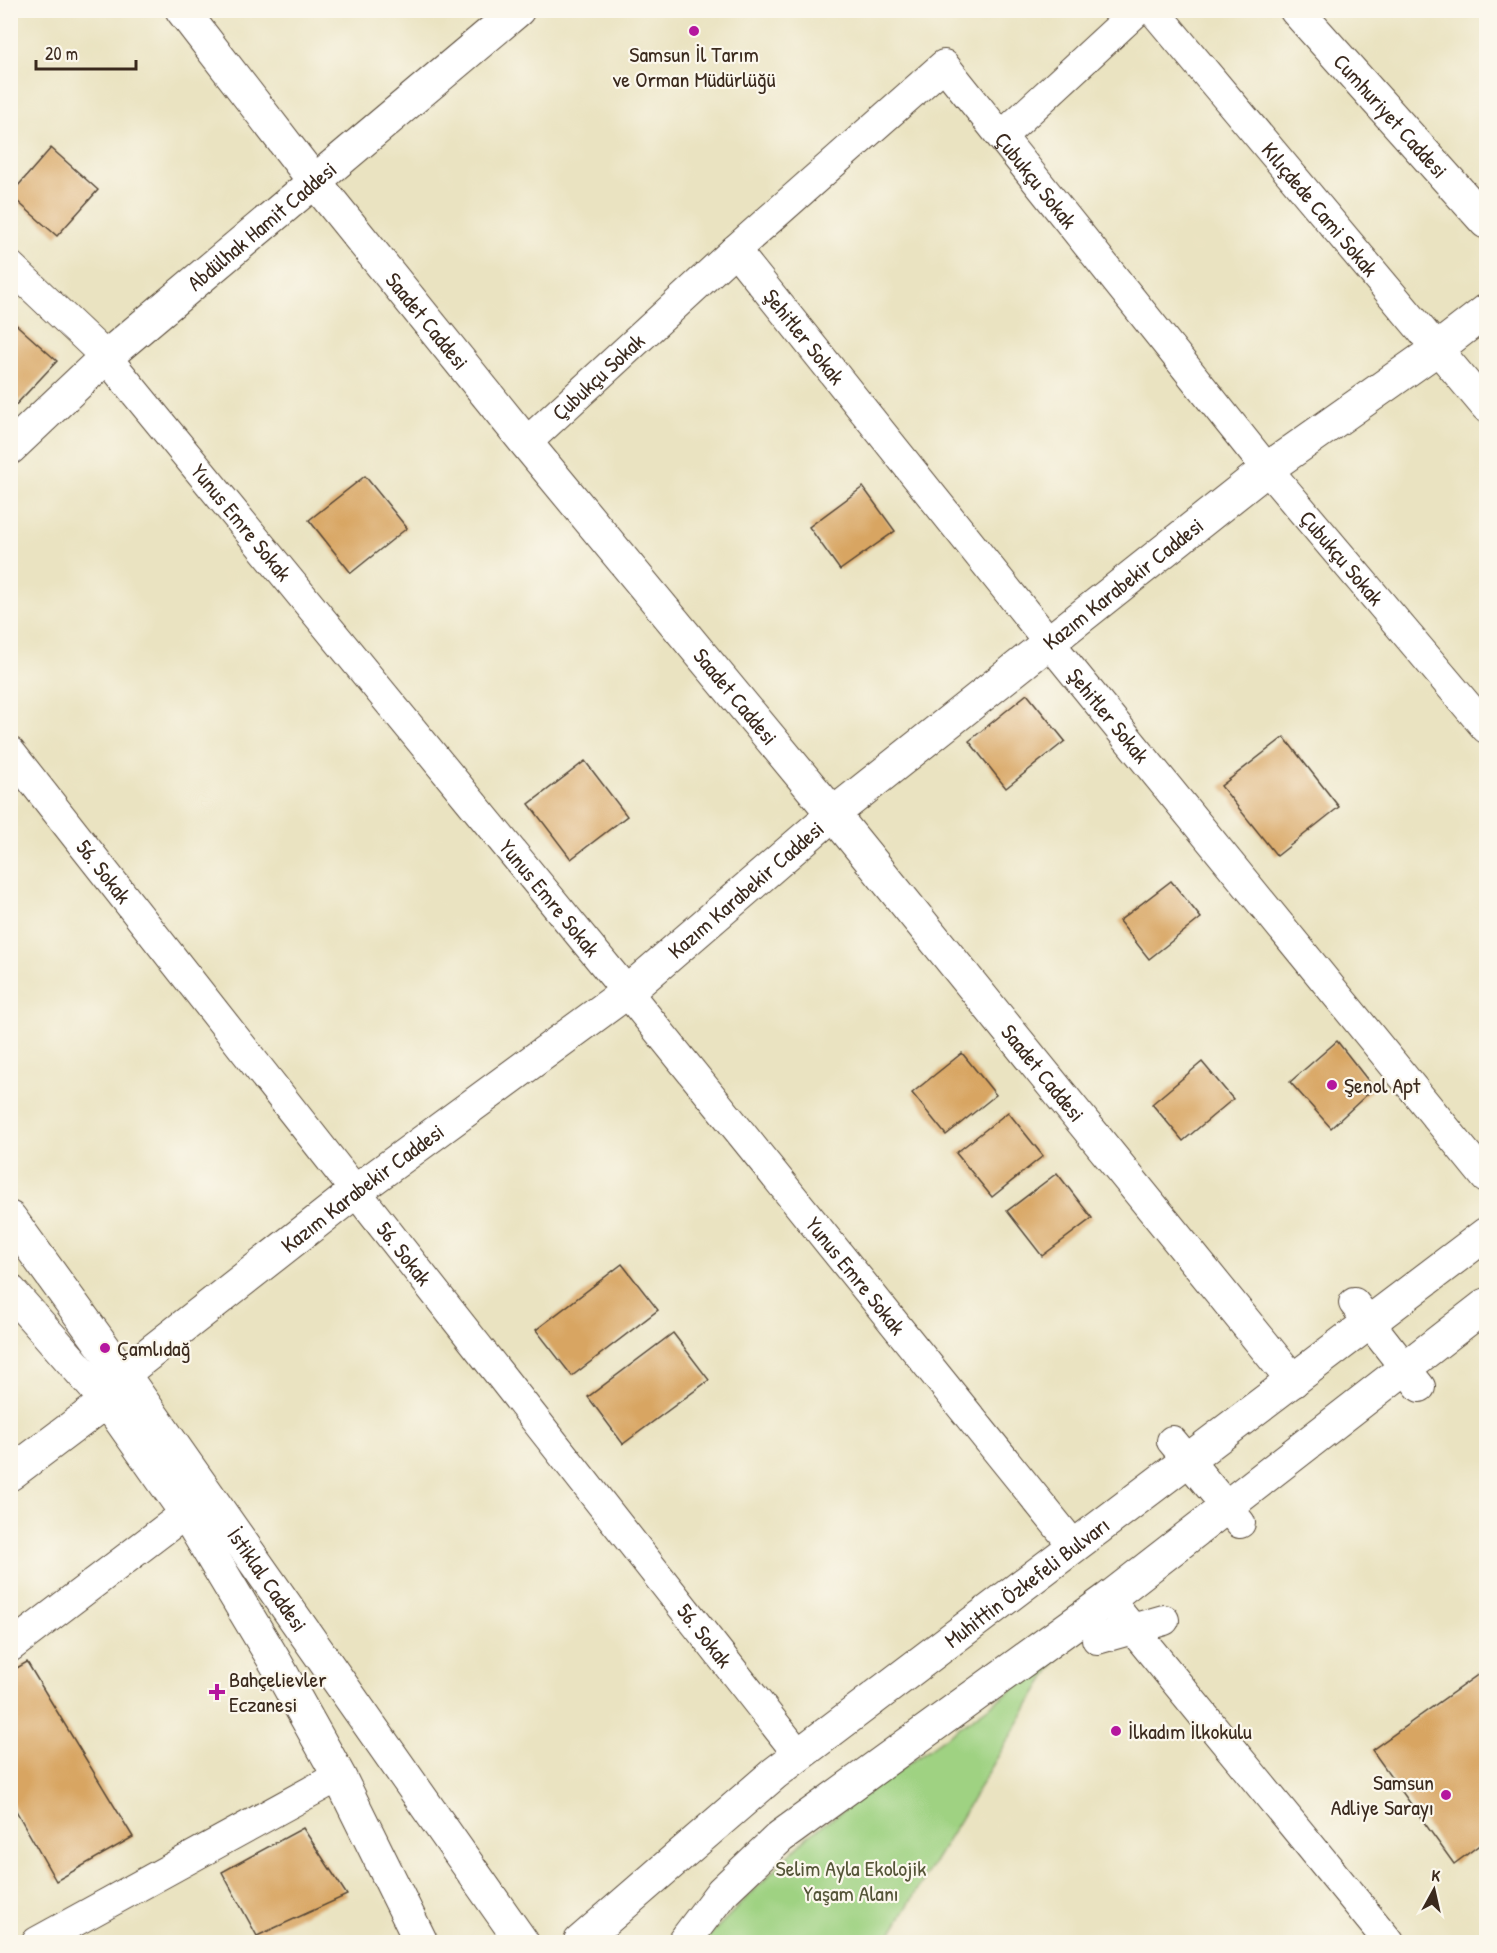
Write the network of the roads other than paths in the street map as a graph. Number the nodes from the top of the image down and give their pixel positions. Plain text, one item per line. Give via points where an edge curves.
1 (182, 10) edge
2 (518, 10) edge
3 (1138, 10) edge
4 (1154, 10) edge
5 (1296, 10) edge
6 (1002, 136) junction
7 (315, 182) junction
8 (1486, 222) edge
9 (735, 250) junction
10 (10, 266) edge
11 (1486, 311) edge
12 (1437, 349) junction
13 (106, 357) junction
14 (1486, 407) edge
15 (526, 443) junction
16 (10, 448) edge
17 (1267, 469) junction
18 (1048, 641) junction
19 (1486, 728) edge
20 (10, 752) edge
21 (833, 814) junction
22 (627, 992) junction
23 (1486, 1178) edge
24 (356, 1191) junction
25 (10, 1218) edge
26 (1486, 1234) edge
27 (10, 1291) edge
28 (1486, 1305) edge
29 (1362, 1313) junction
30 (1413, 1378) junction
31 (1293, 1381) junction
32 (115, 1388) junction
33 (1180, 1450) junction
34 (10, 1474) edge
35 (186, 1513) junction
36 (1233, 1515) junction
37 (1074, 1546) junction
38 (1108, 1599) junction
39 (1164, 1620) dead end
40 (1133, 1629) junction
41 (1097, 1639) dead end
42 (10, 1647) edge
43 (799, 1755) junction
44 (339, 1776) junction
45 (37, 1942) edge
46 (421, 1942) edge
47 (522, 1942) edge
48 (580, 1942) edge
49 (684, 1942) edge
50 (1389, 1942) edge

1 - 7 main road, Saadet Caddesi
2 - 7 main road, Abdülhak Hamit Caddesi
3 - 6 street
4 - 12 street, Kılıçdede Cami Sokak
5 - 8 main road, Cumhuriyet Caddesi
6 - 9 street, Çubukçu Sokak via 944,65
6 - 17 street, Çubukçu Sokak
7 - 13 main road, Abdülhak Hamit Caddesi
7 - 15 main road, Saadet Caddesi
9 - 15 street, Çubukçu Sokak
9 - 18 street, Şehitler Sokak
10 - 13 street, Yunus Emre Sokak
11 - 12 main road, Kazım Karabekir Caddesi
12 - 14 street, Kılıçdede Cami Sokak
12 - 17 main road, Kazım Karabekir Caddesi
13 - 16 main road, Abdülhak Hamit Caddesi
13 - 22 street, Yunus Emre Sokak
15 - 21 main road, Saadet Caddesi
17 - 18 main road, Kazım Karabekir Caddesi
17 - 19 street, Çubukçu Sokak
18 - 21 main road, Kazım Karabekir Caddesi
18 - 23 street, Şehitler Sokak
20 - 24 street, 56. Sokak
21 - 22 main road, Kazım Karabekir Caddesi
21 - 31 main road, Saadet Caddesi
22 - 24 main road, Kazım Karabekir Caddesi
22 - 37 street, Yunus Emre Sokak
24 - 32 main road, Kazım Karabekir Caddesi
24 - 43 street, 56. Sokak
25 - 32 main road, İstiklal Caddesi
26 - 29 main road, Muhittin Özkefeli Bulvarı
27 - 32 main road, İstiklal Caddesi
28 - 30 main road
29 - 30 street
29 - 31 main road, Muhittin Özkefeli Bulvarı
30 - 36 main road
31 - 33 main road, Muhittin Özkefeli Bulvarı
32 - 34 main road, Kazım Karabekir Caddesi
32 - 35 main road, İstiklal Caddesi
32 - 47 main road, İstiklal Caddesi
33 - 36 street
33 - 37 main road, Muhittin Özkefeli Bulvarı
35 - 42 street
35 - 44 main road, İstiklal Caddesi
36 - 38 main road
37 - 43 main road, Muhittin Özkefeli Bulvarı
38 - 40 street
38 - 49 main road via 780,1837 722,1892
39 - 40 street
40 - 41 street
40 - 50 street
43 - 48 main road, Muhittin Özkefeli Bulvarı
44 - 45 street
44 - 46 main road, İstiklal Caddesi

